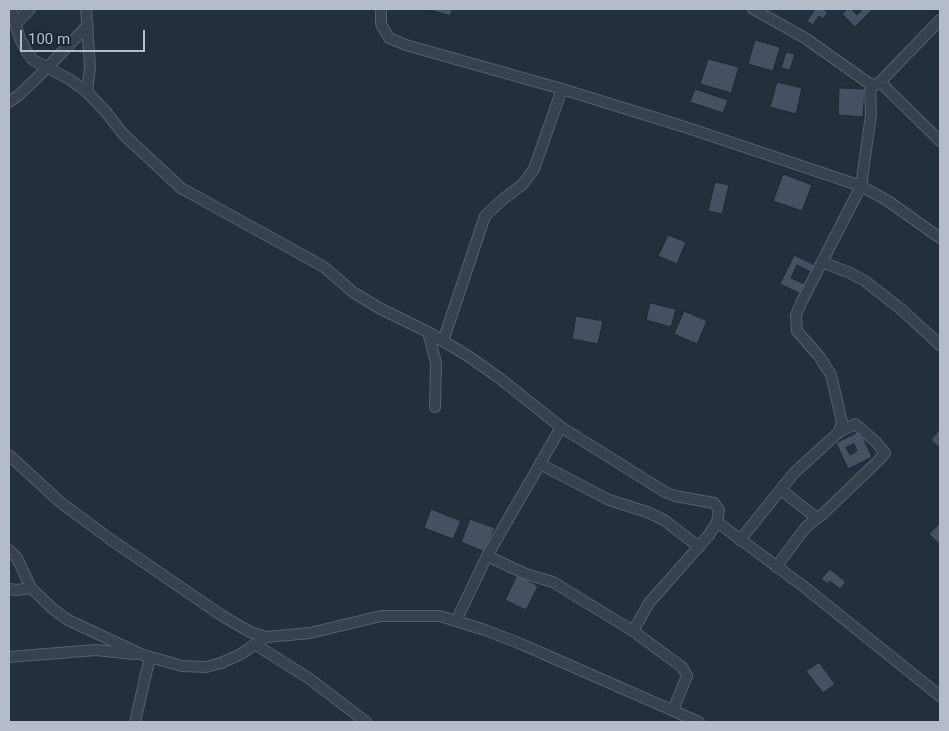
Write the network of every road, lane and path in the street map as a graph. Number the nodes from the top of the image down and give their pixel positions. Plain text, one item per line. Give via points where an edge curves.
1 (11, 9) edge
2 (30, 9) edge
3 (86, 9) edge
4 (381, 9) edge
5 (753, 9) edge
6 (940, 20) edge
7 (16, 24) junction
8 (88, 25) junction
9 (48, 67) junction
10 (875, 83) junction
11 (562, 89) junction
12 (87, 92) junction
13 (9, 102) edge
14 (940, 142) edge
15 (861, 186) junction
16 (940, 238) edge
17 (822, 262) junction
18 (428, 332) junction
19 (443, 341) junction
20 (940, 345) edge
21 (435, 407) dead end
22 (561, 427) junction
23 (839, 432) junction
24 (9, 455) edge
25 (540, 464) junction
26 (781, 490) junction
27 (817, 518) junction
28 (717, 522) junction
29 (740, 540) junction
30 (699, 546) junction
31 (9, 550) edge
32 (487, 556) junction
33 (776, 567) junction
34 (31, 588) junction
35 (9, 589) edge
36 (456, 621) junction
37 (633, 631) junction
38 (266, 637) junction
39 (256, 645) junction
40 (146, 656) junction
41 (9, 657) edge
42 (940, 696) edge
43 (673, 710) junction
44 (135, 722) edge
45 (366, 722) edge
46 (699, 722) edge

1 - 7 street
2 - 7 street
3 - 8 street
4 - 11 street via 381,24 389,38 406,46
5 - 10 street
6 - 10 street
7 - 9 street via 27,52 33,60
8 - 9 street
8 - 12 street via 90,67
9 - 12 street
9 - 13 street
10 - 14 street
10 - 15 street
11 - 15 street
11 - 19 street via 534,170 523,184 485,216
12 - 18 street via 123,134 181,188 324,267 354,293 381,309
15 - 16 street
15 - 17 street
17 - 20 street via 865,281
17 - 23 street via 796,315 797,331 831,375 842,422
18 - 19 street
18 - 21 street via 436,363
19 - 22 street via 498,377
22 - 25 street
22 - 28 street via 665,492 714,503 719,510
23 - 26 street
23 - 27 street via 855,424 885,453
24 - 38 street via 60,502 110,539 221,615 250,632
25 - 30 street via 609,500 664,520
25 - 32 street
26 - 27 street
26 - 29 street
27 - 33 street via 806,527
28 - 29 street
28 - 30 street
29 - 33 street
30 - 37 street via 649,603
31 - 34 street via 17,558
32 - 36 street
32 - 37 street via 553,582
33 - 42 street
34 - 35 street
34 - 40 street via 68,620
36 - 38 street via 440,616 381,616 310,633
36 - 43 street via 521,644
37 - 43 street via 685,671 687,676
38 - 39 street
39 - 40 street via 206,667 182,666
39 - 45 street via 310,679
40 - 41 street via 96,650
40 - 44 street
43 - 46 street

